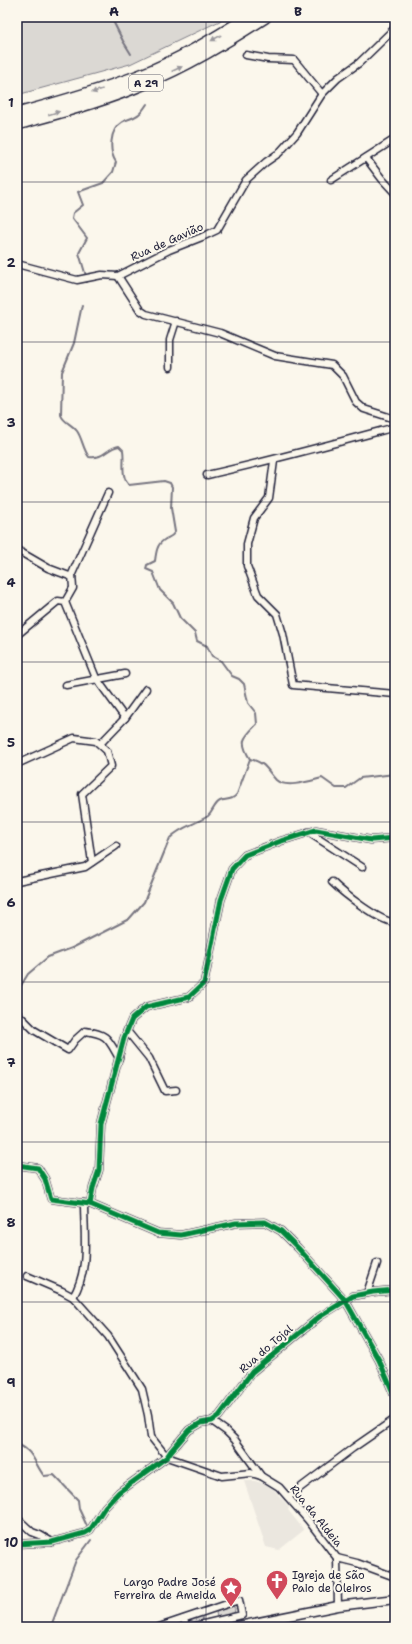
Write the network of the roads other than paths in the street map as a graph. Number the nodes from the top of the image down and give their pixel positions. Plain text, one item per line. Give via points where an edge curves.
1 (249, 17) edge
2 (265, 17) edge
3 (395, 28) edge
4 (246, 55) dead end
5 (322, 94) junction
6 (17, 114) edge
7 (17, 124) edge
8 (395, 139) edge
9 (366, 158) junction
10 (331, 180) dead end
11 (395, 193) edge
12 (17, 264) edge
13 (118, 276) junction
14 (176, 321) junction
15 (170, 367) dead end
16 (395, 419) edge
17 (395, 427) edge
18 (274, 460) junction
19 (207, 475) dead end
20 (108, 493) dead end
21 (17, 550) edge
22 (72, 577) junction
23 (65, 602) junction
24 (17, 635) edge
25 (125, 674) dead end
26 (98, 680) junction
27 (66, 685) dead end
28 (146, 689) dead end
29 (395, 694) edge
30 (125, 718) junction
31 (100, 744) junction
32 (17, 764) edge
33 (308, 832) junction
34 (395, 838) edge
35 (116, 846) dead end
36 (92, 862) junction
37 (362, 867) dead end
38 (17, 881) edge
39 (332, 882) dead end
40 (395, 922) edge
41 (19, 1015) dead end
42 (127, 1031) junction
43 (118, 1058) junction
44 (176, 1090) dead end
45 (17, 1165) edge
46 (87, 1203) junction
47 (377, 1263) dead end
48 (27, 1276) dead end
49 (395, 1290) edge
50 (367, 1293) junction
51 (73, 1298) junction
52 (345, 1300) junction
53 (395, 1397) edge
54 (395, 1419) edge
55 (212, 1421) junction
56 (167, 1457) junction
57 (261, 1476) junction
58 (288, 1497) junction
59 (17, 1518) edge
60 (52, 1542) junction
61 (17, 1544) edge
62 (337, 1558) junction
63 (395, 1577) edge
64 (395, 1599) edge
65 (338, 1606) junction
66 (206, 1611) junction
67 (184, 1619) junction
68 (208, 1623) junction
69 (244, 1626) edge
70 (159, 1627) edge
71 (186, 1627) edge
72 (191, 1627) edge
73 (235, 1627) edge

1 -> 6 highway, A 29 via 181,57 140,76
7 -> 2 highway, A 29 via 144,84 186,65
3 - 5 street, Rua de Gavião
4 - 5 street via 294,60
5 - 13 street, Rua de Gavião via 297,133 279,153 246,180 217,230 169,250
8 - 9 street
9 - 10 street
9 - 11 street
12 - 13 street via 77,280 102,275
13 - 14 street via 140,310 146,314
14 - 15 street via 170,340
14 - 16 street via 220,333 275,356 332,365 343,376 356,402 364,409
17 - 18 street
18 - 19 street
18 - 29 street via 269,498 254,518 247,544 247,566 258,595 277,614 293,685
20 - 22 street
21 - 22 street via 48,568
22 - 23 street via 73,588
23 - 24 street via 58,601
23 - 26 street
25 - 26 street
26 - 27 street
26 - 30 street
28 - 30 street
30 - 31 street
31 - 32 street via 96,741 74,738
31 - 36 street via 108,751 111,766 82,794
33 - 34 street via 316,830 371,840
33 - 37 street
33 - 42 street via 245,855 232,869 221,900 204,983 190,997 146,1007 132,1019
35 - 36 street
36 - 38 street via 85,867
39 - 40 street via 359,904 386,920
41 - 43 street via 34,1030 68,1050 85,1031 98,1032 107,1038
42 - 43 street
42 - 44 street via 149,1058 166,1091
43 - 46 street via 101,1124 99,1170
45 - 46 street via 38,1168 52,1199
46 - 51 street via 85,1264 82,1279
46 - 52 street via 158,1233 181,1235 236,1223 265,1222 281,1231
47 - 50 street
48 - 51 street
49 - 50 street, Rua do Tojal
50 - 52 street, Rua do Tojal
51 - 56 street via 108,1336 142,1389 151,1437
52 - 53 street via 379,1360
52 - 55 street, Rua do Tojal via 319,1317 252,1372 219,1416
54 - 58 street
55 - 56 street, Rua do Tojal via 189,1430
55 - 57 street, Rua da Aldeia via 235,1440
56 - 57 street via 222,1476 250,1473
56 - 60 street, Rua do Tojal via 120,1492 105,1507 90,1530 75,1537
57 - 58 street, Rua da Aldeia
58 - 62 street, Rua da Aldeia
59 - 60 street via 32,1532
60 - 61 street, Rua do Tojal
62 - 63 street
62 - 65 street
64 - 65 main road
65 - 69 main road
66 - 67 street
66 - 68 street
66 - 68 street via 239,1600 242,1615
67 - 70 street
67 - 71 street
68 - 72 street
69 - 73 main road

